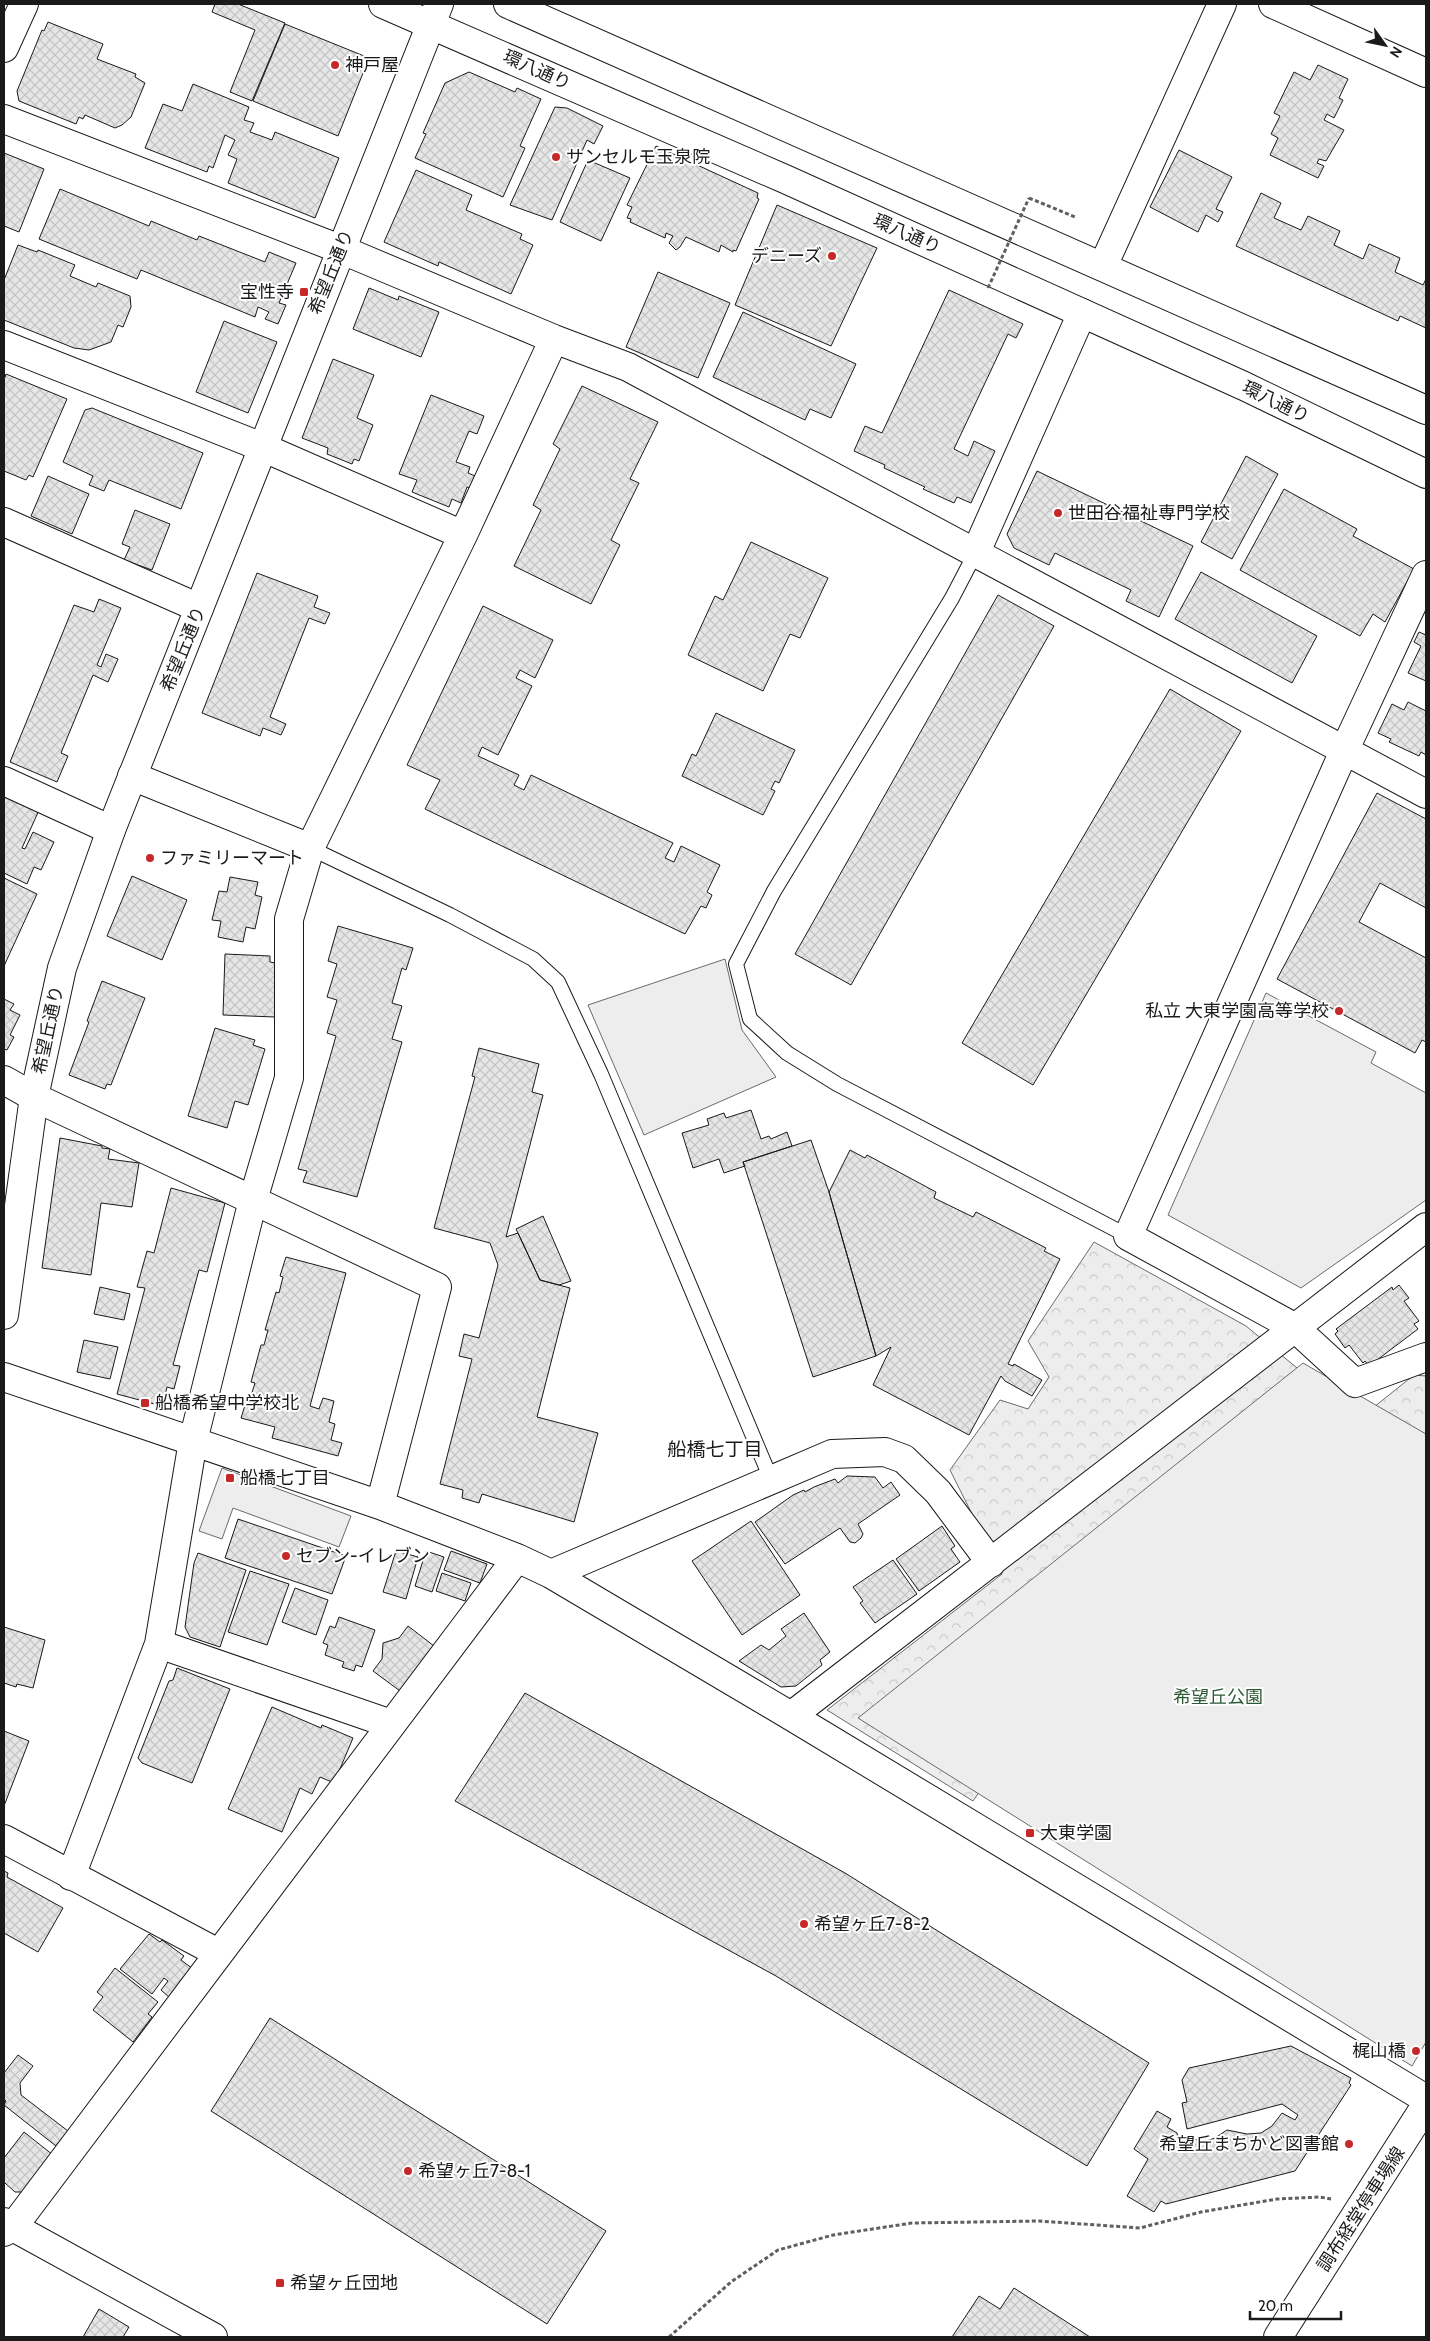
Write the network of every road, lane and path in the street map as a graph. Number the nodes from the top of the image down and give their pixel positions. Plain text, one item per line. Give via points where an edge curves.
1 (24, 4) edge
2 (383, 4) edge
3 (508, 4) edge
4 (1222, 4) edge
5 (1273, 4) edge
6 (435, 14) edge
7 (4, 48) edge
8 (1426, 73) edge
9 (4, 119) edge
10 (1075, 217) dead end
11 (340, 249) junction
12 (1103, 266) junction
13 (988, 288) dead end
14 (1082, 313) junction
15 (554, 339) junction
16 (4, 345) edge
17 (1426, 410) edge
18 (262, 447) junction
19 (1426, 474) edge
20 (4, 522) edge
21 (463, 535) junction
22 (976, 552) junction
23 (1426, 575) edge
24 (199, 608) junction
25 (1345, 749) junction
26 (132, 776) junction
27 (4, 781) edge
28 (1426, 794) edge
29 (111, 830) junction
30 (310, 848) junction
31 (4, 1080) edge
32 (34, 1096) junction
33 (253, 1200) junction
34 (1426, 1227) edge
35 (1128, 1236) junction
36 (4, 1315) edge
37 (1294, 1327) junction
38 (1426, 1357) edge
39 (4, 1377) edge
40 (193, 1441) junction
41 (771, 1479) junction
42 (380, 1506) junction
43 (517, 1558) junction
44 (991, 1563) junction
45 (551, 1574) junction
46 (160, 1644) junction
47 (791, 1716) junction
48 (391, 1724) junction
49 (4, 1839) edge
50 (71, 1876) junction
51 (218, 1953) junction
52 (1426, 2099) edge
53 (1426, 2105) edge
54 (1363, 2205) junction
55 (7, 2227) edge
56 (213, 2337) edge
57 (669, 2337) edge
58 (1278, 2337) edge

1 - 7 street
2 - 6 street, 環八通り
3 - 12 street
4 - 12 street
5 - 8 street
6 - 11 street, 希望丘通り
6 - 14 street, 環八通り
9 - 11 street
10 - 13 path, bridge via 1029,198
11 - 15 street
11 - 18 street, 希望丘通り
12 - 17 street
14 - 19 street, 環八通り via 1244,386
14 - 22 street
15 - 21 street
15 - 22 street via 628,367
16 - 18 street
18 - 21 street
18 - 24 street, 希望丘通り
20 - 24 street
21 - 30 street
22 - 25 street
22 - 35 lane via 952,598 774,891 736,964 750,1019 787,1053 837,1084
23 - 25 street
24 - 26 street, 希望丘通り
25 - 28 street
25 - 35 street
26 - 29 street, 希望丘通り
26 - 30 street
27 - 29 street
29 - 32 street, 希望丘通り via 62,968
30 - 33 street via 289,919 289,1078
30 - 41 lane via 525,954 558,982 602,1074
31 - 32 street
32 - 33 street
32 - 36 street, 希望丘通り
33 - 40 street
33 - 42 street via 437,1287
34 - 37 street
35 - 37 street
37 - 38 street via 1355,1383
37 - 44 street
39 - 40 street
40 - 42 street
40 - 46 street
41 - 44 street via 832,1454 892,1454 904,1459 938,1492
41 - 45 street
42 - 43 street
43 - 45 street
43 - 48 street
44 - 47 street
45 - 47 street
46 - 48 street
46 - 50 street
47 - 52 street
48 - 51 street
49 - 50 street
50 - 51 street
51 - 55 street
53 - 54 street, 調布経堂停車場線
54 - 57 path via 1320,2197 1277,2199 1201,2212 1140,2228 1040,2221 912,2223 833,2235 778,2250 731,2282
54 - 58 street, 調布経堂停車場線
55 - 56 street

